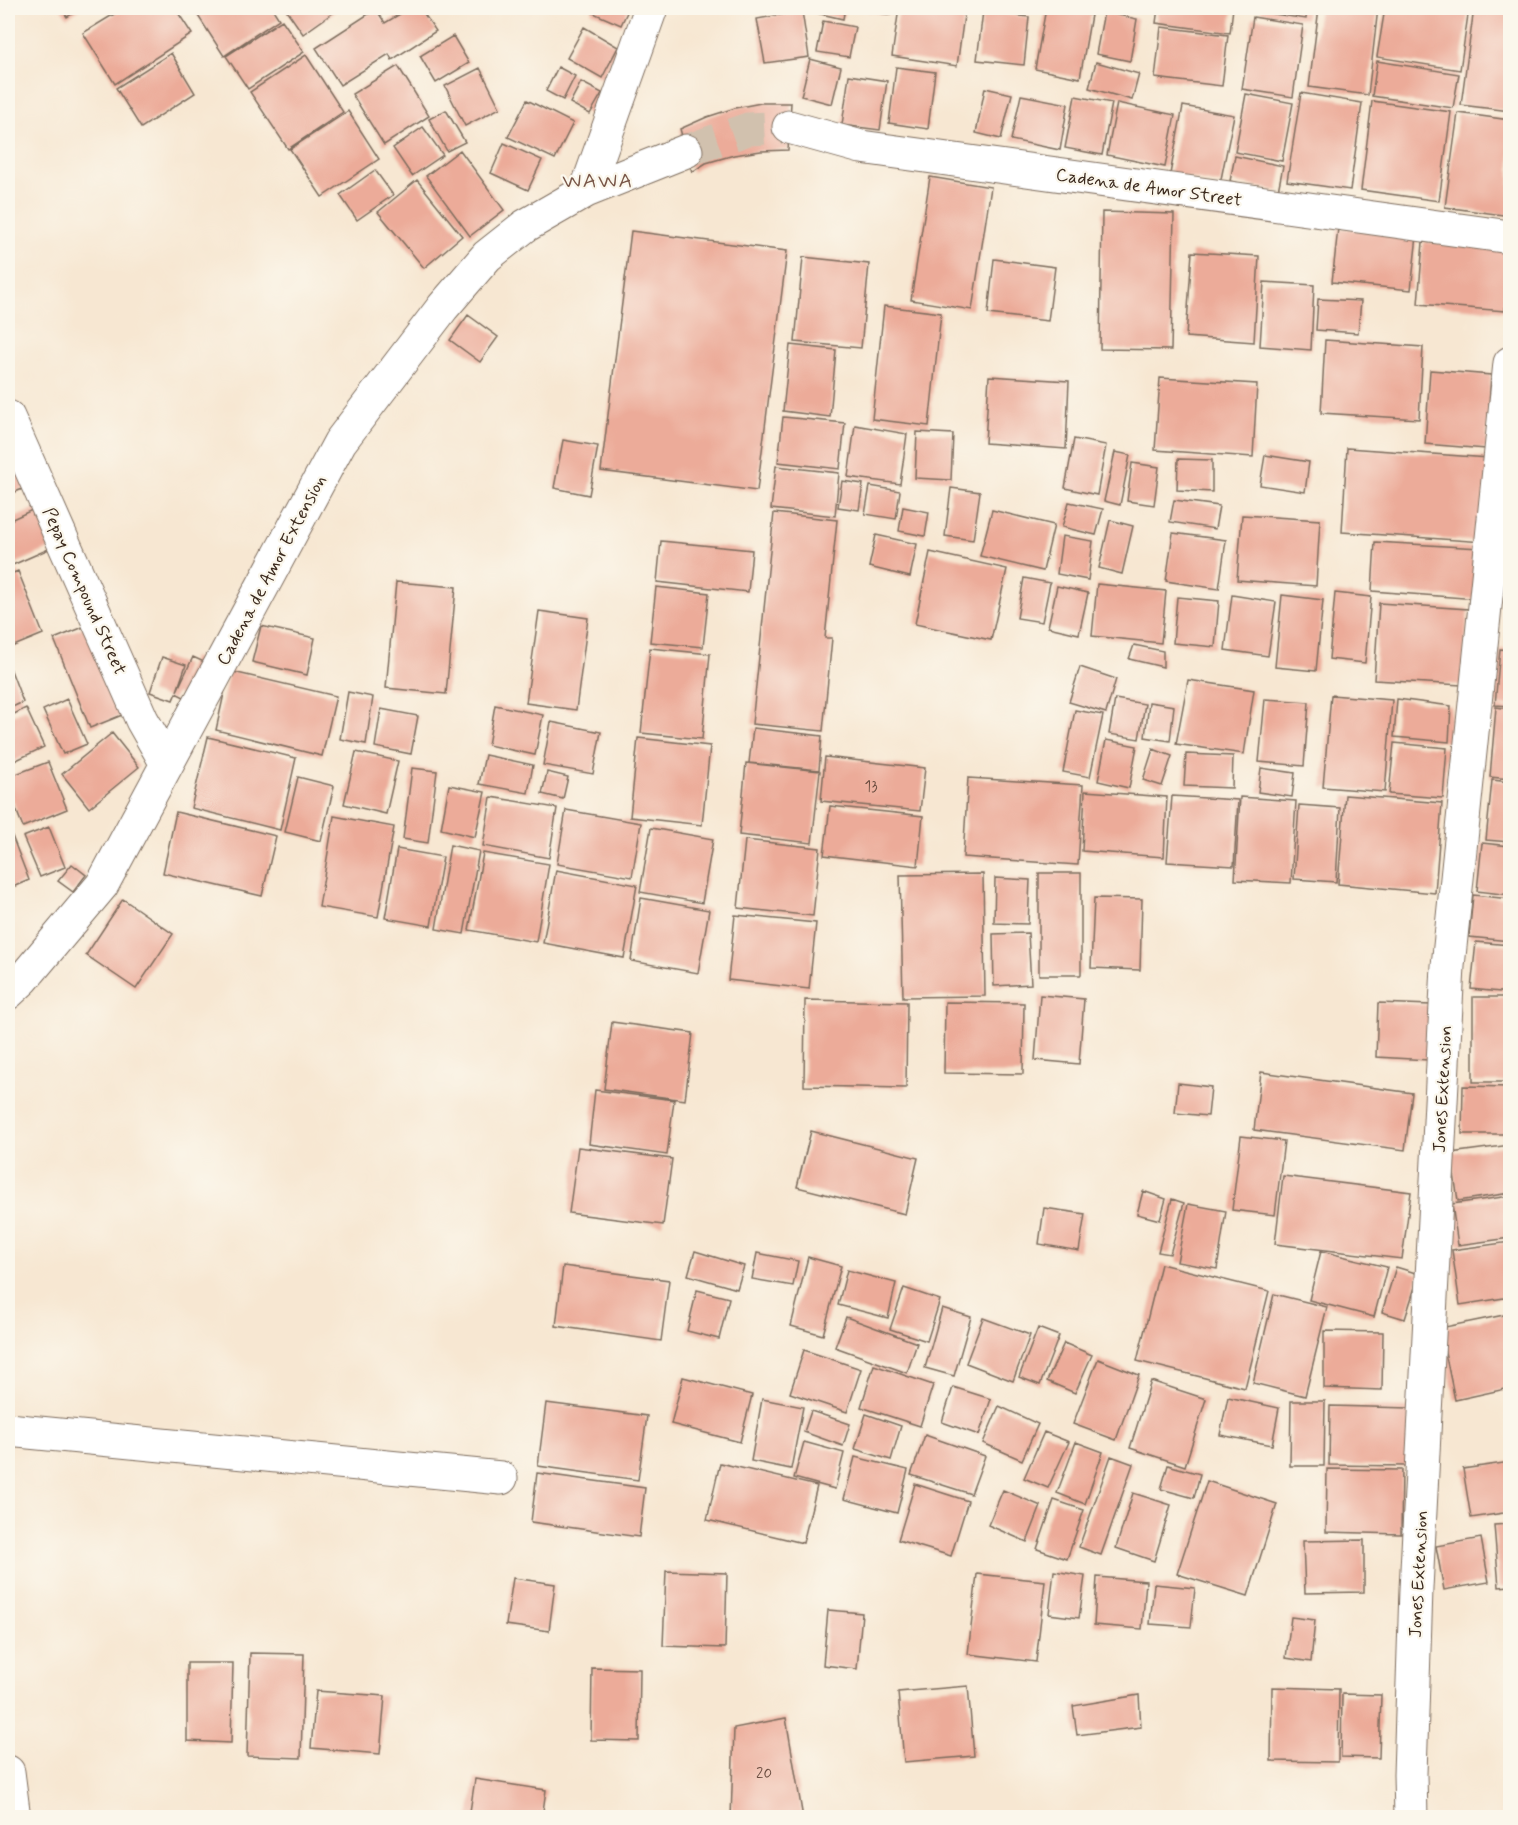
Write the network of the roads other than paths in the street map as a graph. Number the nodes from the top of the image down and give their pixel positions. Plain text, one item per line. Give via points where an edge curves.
1 (651, 8) edge
2 (789, 127) tunnel mouth
3 (686, 151) tunnel mouth
4 (586, 191) junction
5 (1510, 237) edge
6 (1510, 363) edge
7 (8, 417) edge
8 (167, 764) junction
9 (8, 993) edge
10 (8, 1430) edge
11 (501, 1478) dead end
12 (8, 1772) edge
13 (14, 1818) edge
14 (1412, 1818) edge

1 - 4 street
2 - 5 street, Cadena de Amor Street via 861,147
3 - 4 street
4 - 8 street, Cadena de Amor Extension via 525,226 487,256 340,442
6 - 14 street, Jones Extension via 1448,966 1416,1589
7 - 8 street, Pepay Compound Street via 142,720
8 - 9 street, Cadena de Amor Extension via 102,885
10 - 11 street
12 - 13 street

